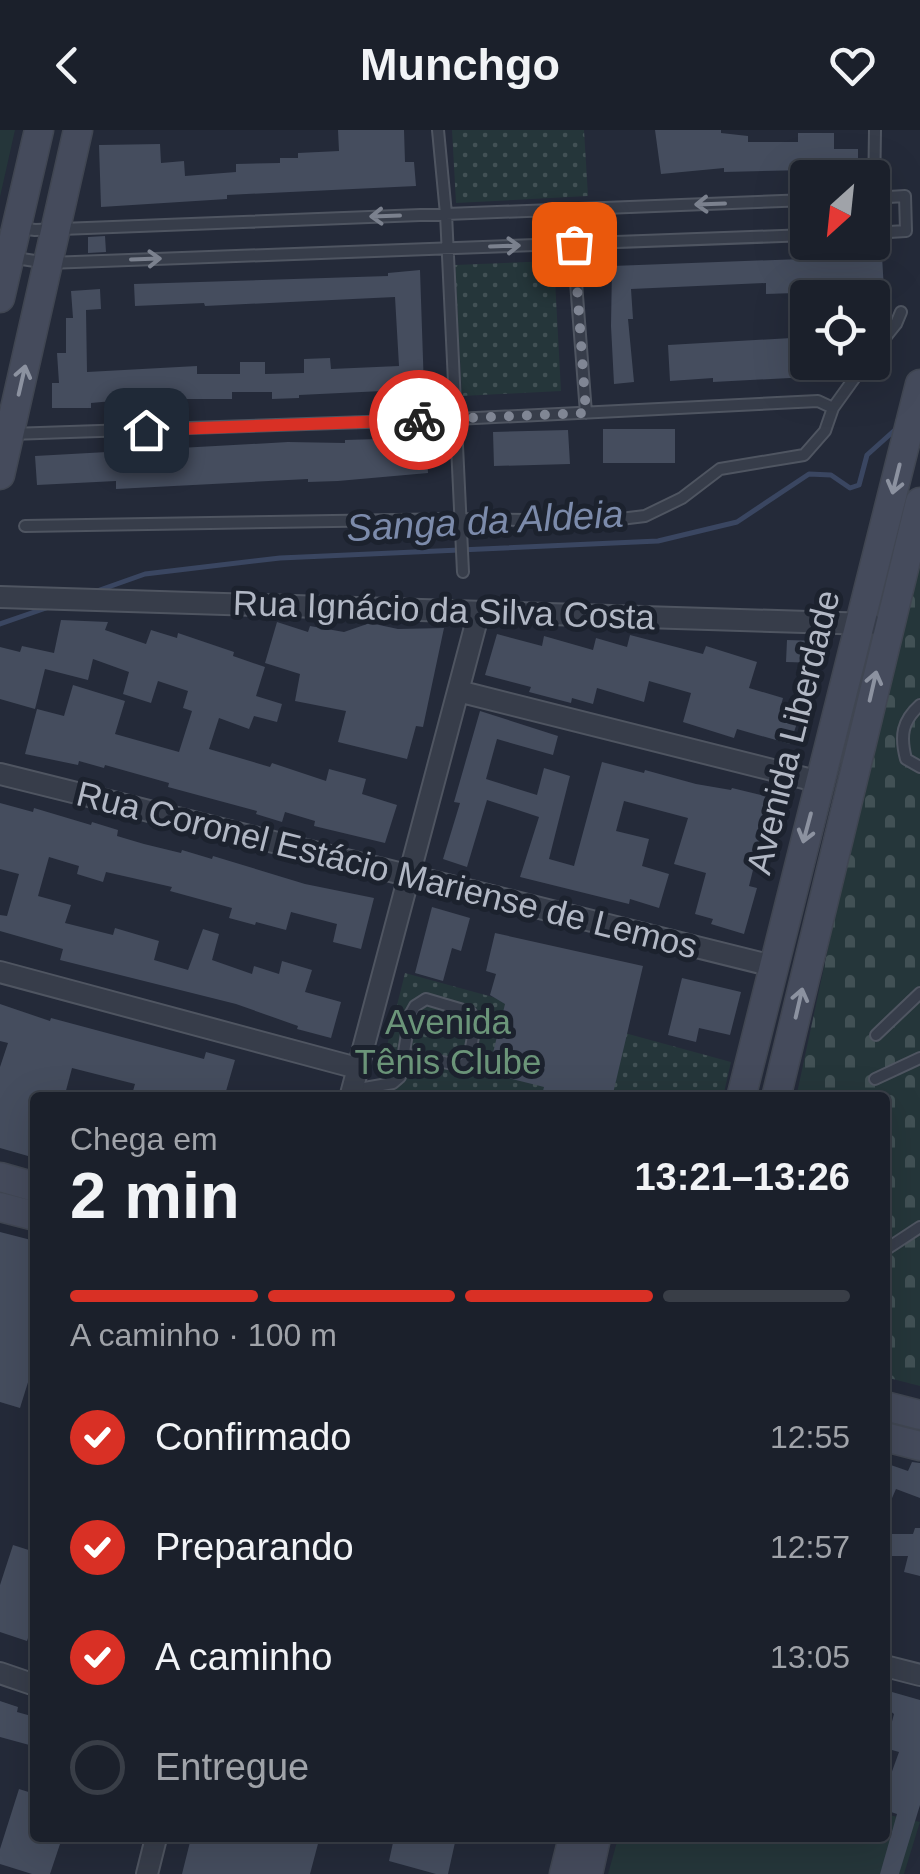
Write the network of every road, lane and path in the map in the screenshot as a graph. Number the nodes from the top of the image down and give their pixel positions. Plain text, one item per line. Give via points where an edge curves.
1 (38, 130) edge
2 (78, 130) edge
3 (438, 130) edge
4 (875, 130) edge
5 (874, 160) edge
6 (890, 197) edge
7 (790, 201) edge
8 (446, 214) junction
9 (16, 228) junction
10 (55, 229) junction
11 (890, 232) edge
12 (790, 236) edge
13 (574, 244) junction
14 (447, 248) junction
15 (10, 257) junction
16 (48, 263) junction
17 (0, 298) edge
18 (901, 312) dead end
19 (890, 332) edge
20 (853, 380) edge
21 (920, 384) edge
22 (833, 408) junction
23 (586, 413) junction
24 (456, 419) junction
25 (5, 433) edge
26 (0, 475) edge
27 (920, 502) edge
28 (460, 519) junction
29 (24, 526) dead end
30 (463, 572) dead end
31 (0, 597) edge
32 (479, 612) junction
33 (859, 623) junction
34 (888, 624) junction
35 (458, 691) junction
36 (920, 705) edge
37 (920, 767) edge
38 (0, 774) edge
39 (820, 782) junction
40 (408, 876) junction
41 (773, 966) junction
42 (0, 972) edge
43 (920, 993) edge
44 (876, 1035) dead end
45 (404, 1054) junction
46 (920, 1058) edge
47 (358, 1068) junction
48 (875, 1079) dead end
49 (351, 1092) edge
50 (358, 1092) edge
51 (742, 1092) edge
52 (777, 1092) edge
53 (0, 1178) edge
54 (30, 1185) edge
55 (0, 1207) edge
56 (30, 1215) edge
57 (920, 1227) edge
58 (890, 1247) edge
59 (890, 1407) edge
60 (920, 1415) edge
61 (890, 1438) edge
62 (920, 1446) edge
63 (890, 1667) edge
64 (0, 1673) edge
65 (920, 1674) edge
66 (30, 1683) edge
67 (155, 1842) edge
68 (571, 1842) edge
69 (595, 1842) edge
70 (147, 1874) edge
71 (564, 1874) edge
72 (588, 1874) edge

1 - 9 street
2 - 10 street
3 - 8 lane
4 - 5 lane
6 - 11 lane via 905,196 906,232
7 -> 8 lane
8 -> 10 lane
8 - 14 lane
9 - 10 lane
9 - 15 street
10 - 16 street
12 - 13 lane
14 -> 13 lane
13 - 23 lane
16 -> 14 lane
14 - 24 lane
15 - 16 lane
15 - 17 street
25 -> 16 street
18 - 19 lane
20 - 22 lane
21 -> 33 street, Avenida Liberdade
22 - 23 lane via 818,402
22 - 28 lane via 825,431 804,455 720,469 645,516
23 - 24 lane
24 - 25 lane
24 - 28 lane
25 - 26 street
27 - 34 street, Avenida Liberdade
28 - 29 lane
28 - 30 lane
31 - 32 street, Rua Ignácio da Silva Costa
32 - 33 street, Rua Ignácio da Silva Costa
32 - 35 street
33 - 34 street, Rua Ignácio da Silva Costa
33 - 39 street, Avenida Liberdade
52 -> 34 street, Avenida Liberdade
35 - 39 street
35 - 40 street
36 - 37 lane via 904,722 901,742 906,760
38 - 40 street, Rua Coronel Estácio Mariense de Lemos
39 -> 41 street, Avenida Liberdade
40 - 41 street, Rua Coronel Estácio Mariense de Lemos
40 - 47 street
41 - 51 street, Avenida Liberdade
42 - 47 street
43 - 44 lane
45 - 45 lane via 410,1015 426,999 470,1012 476,1020 462,1066
45 - 50 lane via 394,1083
46 - 48 lane
47 - 49 street
53 - 54 street
55 - 56 street
57 - 58 lane
59 - 60 street
61 - 62 street
63 - 65 street
64 - 66 street
67 - 70 street
68 - 71 street
69 - 72 street

